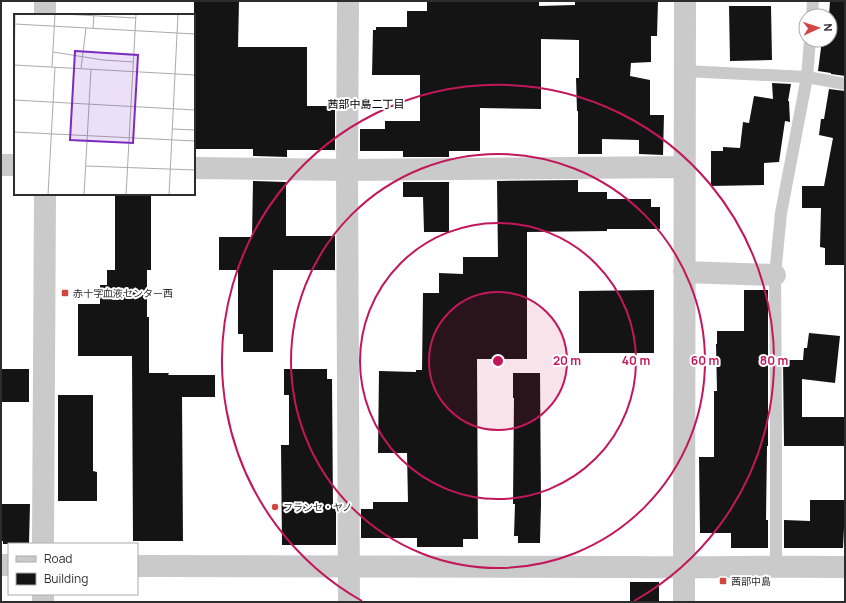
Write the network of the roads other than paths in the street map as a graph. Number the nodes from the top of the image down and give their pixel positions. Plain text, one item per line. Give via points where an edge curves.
1 (45, 1) edge
2 (348, 1) edge
3 (685, 1) edge
4 (45, 14) edge
5 (809, 48) edge
6 (685, 71) junction
7 (807, 77) junction
8 (845, 84) edge
9 (1, 165) edge
10 (14, 165) edge
11 (685, 167) junction
12 (195, 168) edge
13 (348, 170) junction
14 (45, 195) edge
15 (684, 272) junction
16 (775, 275) junction
17 (43, 543) edge
18 (138, 566) edge
19 (776, 566) junction
20 (350, 567) junction
21 (845, 567) edge
22 (684, 568) junction
23 (349, 602) edge
24 (684, 602) edge

1 - 4 street
2 - 13 street
3 - 6 street
5 - 7 lane
6 - 7 lane
6 - 11 street
7 - 8 lane
7 - 16 lane via 781,213
9 - 10 street
11 - 13 street
11 - 15 street
12 - 13 street
13 - 20 street
14 - 17 street
15 - 16 street
15 - 22 street
16 - 19 lane
18 - 20 street
19 - 21 street
19 - 22 street
20 - 22 street
20 - 23 street
22 - 24 street

